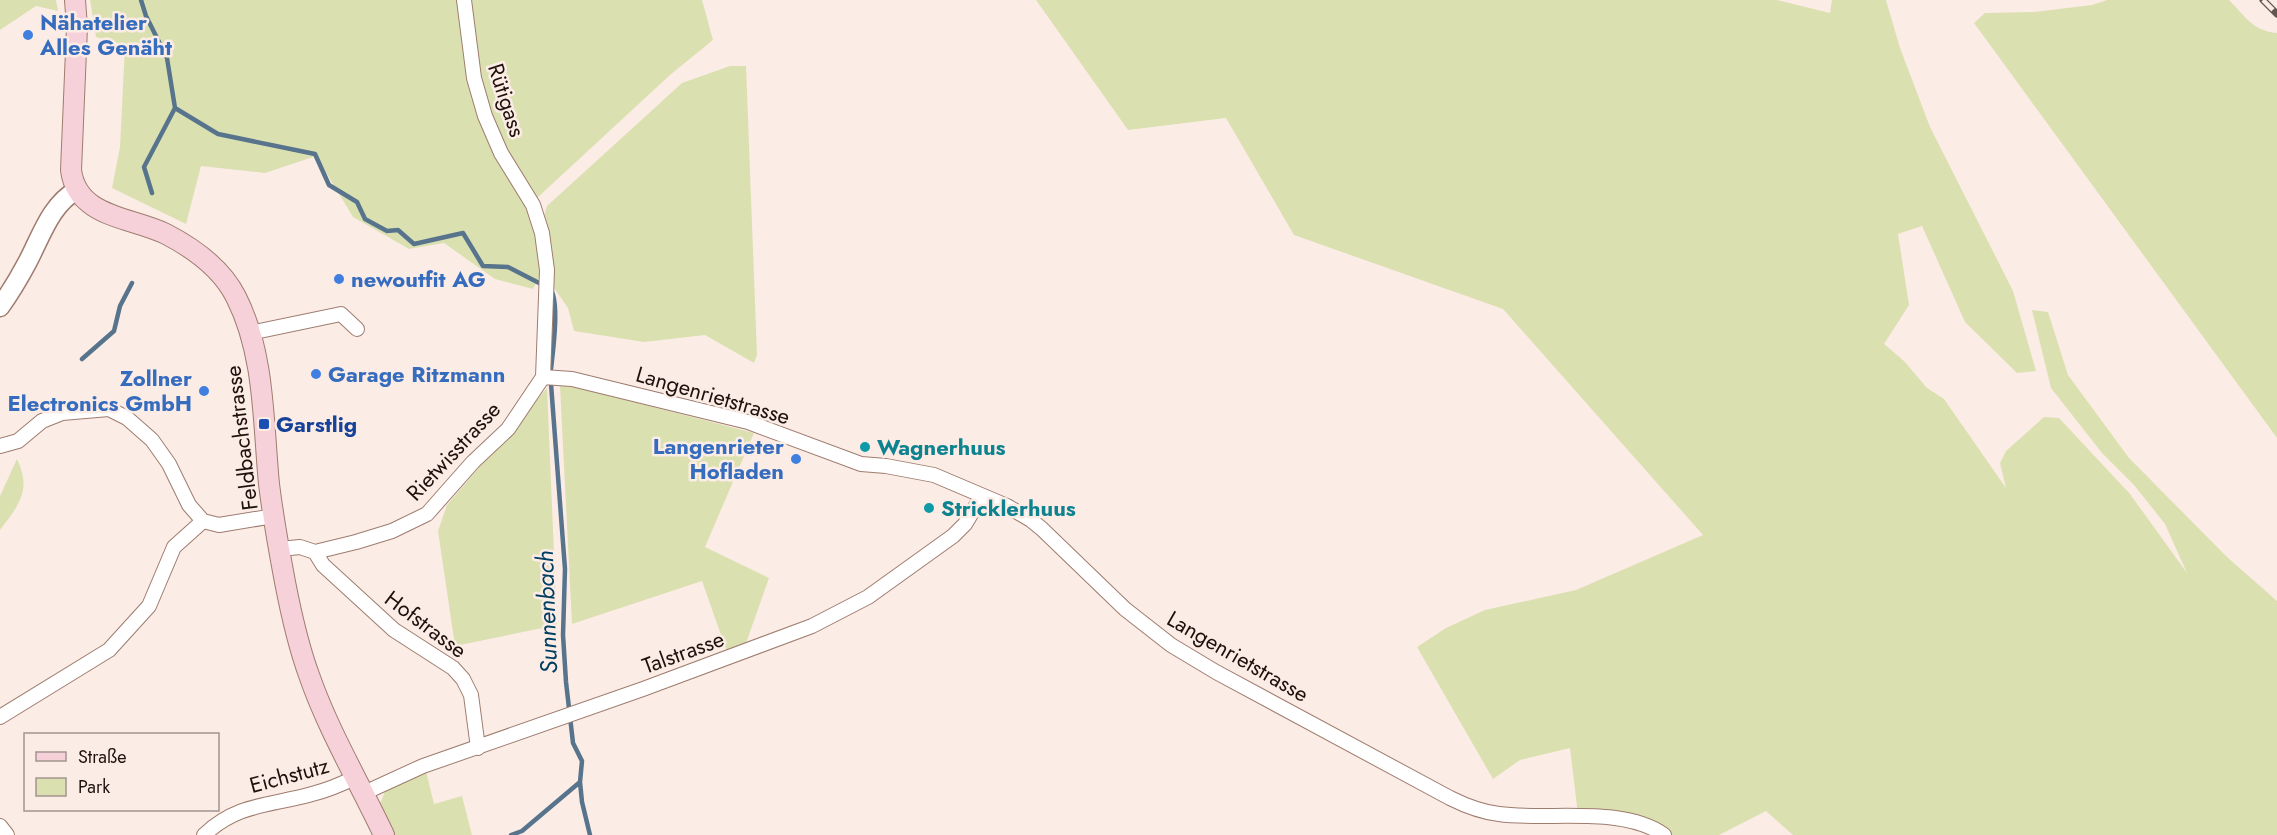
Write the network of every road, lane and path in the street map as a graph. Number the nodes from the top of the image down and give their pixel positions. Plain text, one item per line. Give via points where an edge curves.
1 (75, 0) edge
2 (464, 0) edge
3 (77, 190) junction
4 (0, 307) edge
5 (357, 329) dead end
6 (250, 333) junction
7 (543, 377) junction
8 (0, 446) edge
9 (982, 495) junction
10 (274, 516) junction
11 (203, 521) junction
12 (280, 549) junction
13 (315, 552) junction
14 (0, 717) edge
15 (478, 748) junction
16 (360, 785) junction
17 (0, 826) edge
18 (7, 835) edge
19 (204, 835) edge
20 (384, 835) edge
21 (1664, 835) edge

1 - 3 main road via 71,170
2 - 7 street, Rütigass via 482,108 501,153 533,205 542,233 547,263
3 - 4 street via 54,211
3 - 6 main road, Feldbachstrasse via 95,208 164,233 200,256 228,284
5 - 6 street via 341,314
6 - 10 main road, Feldbachstrasse via 261,384
7 - 9 street, Langenrietstrasse via 572,379 748,422 861,464 934,475
7 - 13 street, Rietwisstrasse via 508,429 427,514 392,531
8 - 11 street via 18,441 42,421 62,413 114,410 136,425 158,448 189,505
9 - 15 street, Talstrasse via 956,534 844,610 788,635
9 - 21 street, Langenrietstrasse via 1031,520 1125,609 1171,645 1450,798 1500,814 1615,819
10 - 11 street via 219,525
10 - 12 main road, Feldbachstrasse
11 - 14 street via 174,547 149,606 109,650
12 - 13 street, Rietwisstrasse via 300,547
12 - 16 main road, Feldbachstrasse via 308,674
13 - 15 street, Hofstrasse via 323,565 394,630 453,668 463,679 471,695
15 - 16 street, Talstrasse
16 - 19 street, Eichstutz via 241,810
16 - 20 main road, Feldbachstrasse
17 - 18 street

